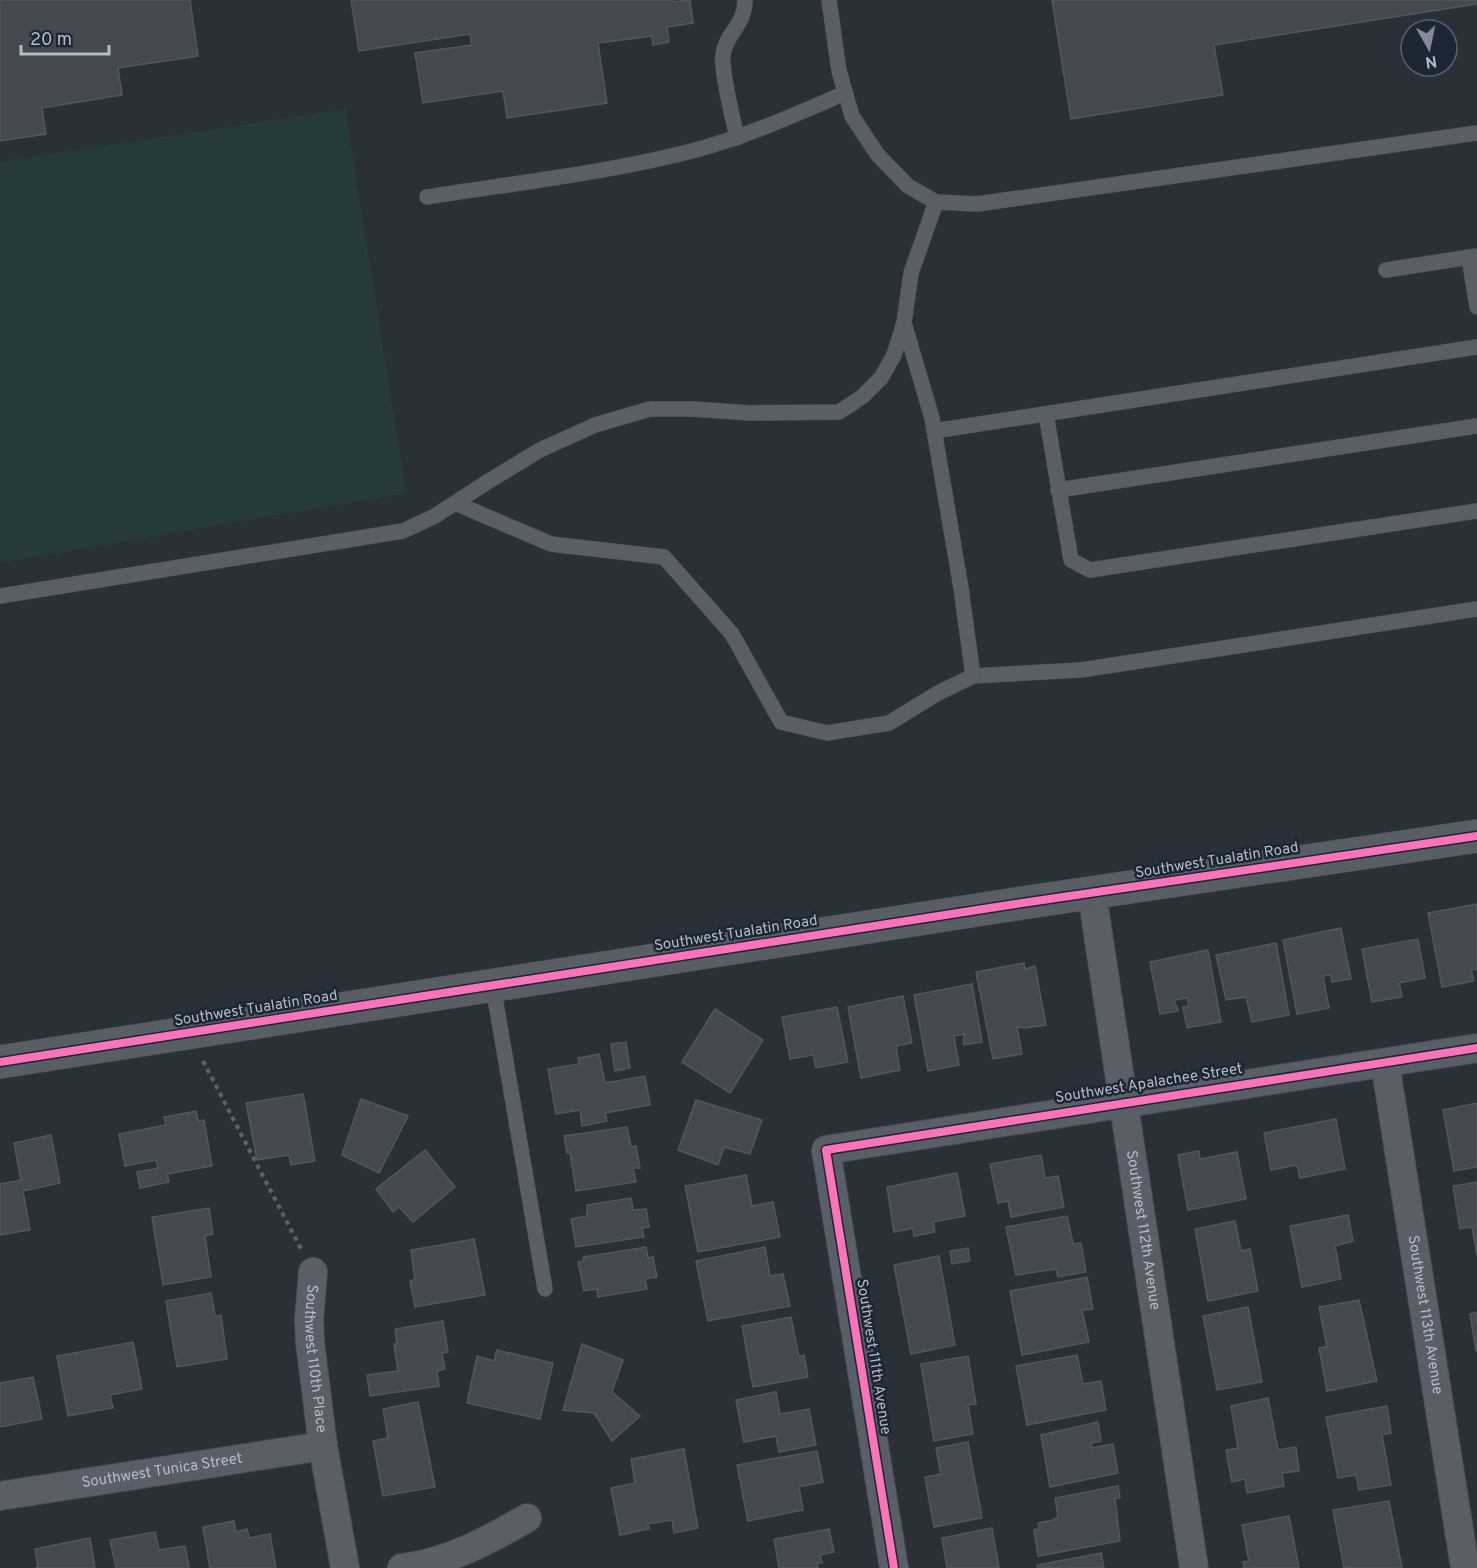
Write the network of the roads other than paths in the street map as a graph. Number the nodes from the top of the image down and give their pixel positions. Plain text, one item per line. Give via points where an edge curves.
1 (745, 0) edge
2 (829, 0) edge
3 (846, 93) junction
4 (1477, 133) edge
5 (737, 138) junction
6 (427, 197) dead end
7 (936, 202) junction
8 (1473, 257) edge
9 (1386, 270) dead end
10 (1477, 307) edge
11 (904, 323) junction
12 (1477, 347) edge
13 (1046, 414) junction
14 (1477, 426) edge
15 (934, 431) junction
16 (1058, 490) junction
17 (455, 503) junction
18 (1477, 511) edge
19 (0, 596) edge
20 (1477, 609) edge
21 (973, 676) junction
22 (1477, 836) edge
23 (1092, 894) junction
24 (493, 986) junction
25 (1477, 1048) edge
26 (0, 1062) edge
27 (1385, 1063) junction
28 (1122, 1102) junction
29 (826, 1150) joint
30 (313, 1272) road end
31 (544, 1289) dead end
32 (323, 1446) junction
33 (0, 1496) edge
34 (527, 1518) dead end
35 (345, 1568) edge
36 (402, 1568) edge
37 (894, 1568) edge
38 (1194, 1568) edge
39 (1465, 1568) edge

1 - 5 lane via 742,19 723,55
2 - 3 lane
3 - 5 lane
3 - 7 lane via 852,116 877,154 908,186
4 - 7 lane via 977,204
5 - 6 lane via 634,164
7 - 11 lane via 911,273
8 - 9 lane
8 - 10 lane
11 - 15 lane
11 - 17 lane via 894,355 881,378 862,397 839,411 650,409 595,425 540,450
12 - 13 lane
13 - 15 lane
13 - 16 lane
14 - 16 lane
15 - 21 lane
16 - 18 lane via 1071,560 1090,570
17 - 19 lane via 403,531
17 - 21 lane via 551,544 664,556 732,634 782,722 826,733 889,723
20 - 21 lane via 1081,670
22 - 23 main road, Southwest Tualatin Road
23 - 24 main road, Southwest Tualatin Road
23 - 28 street, Southwest 112th Avenue
24 - 26 main road, Southwest Tualatin Road
24 - 31 lane
25 - 27 street, Southwest Apalachee Street
27 - 28 street, Southwest Apalachee Street
27 - 39 street, Southwest 113th Avenue
28 - 29 street, Southwest Apalachee Street
28 - 38 street, Southwest 112th Avenue
29 - 37 street, Southwest 111th Avenue
30 - 32 street, Southwest 110th Place via 309,1330
32 - 33 street, Southwest Tunica Street
32 - 35 street, Southwest 110th Place
34 - 36 street via 481,1545

